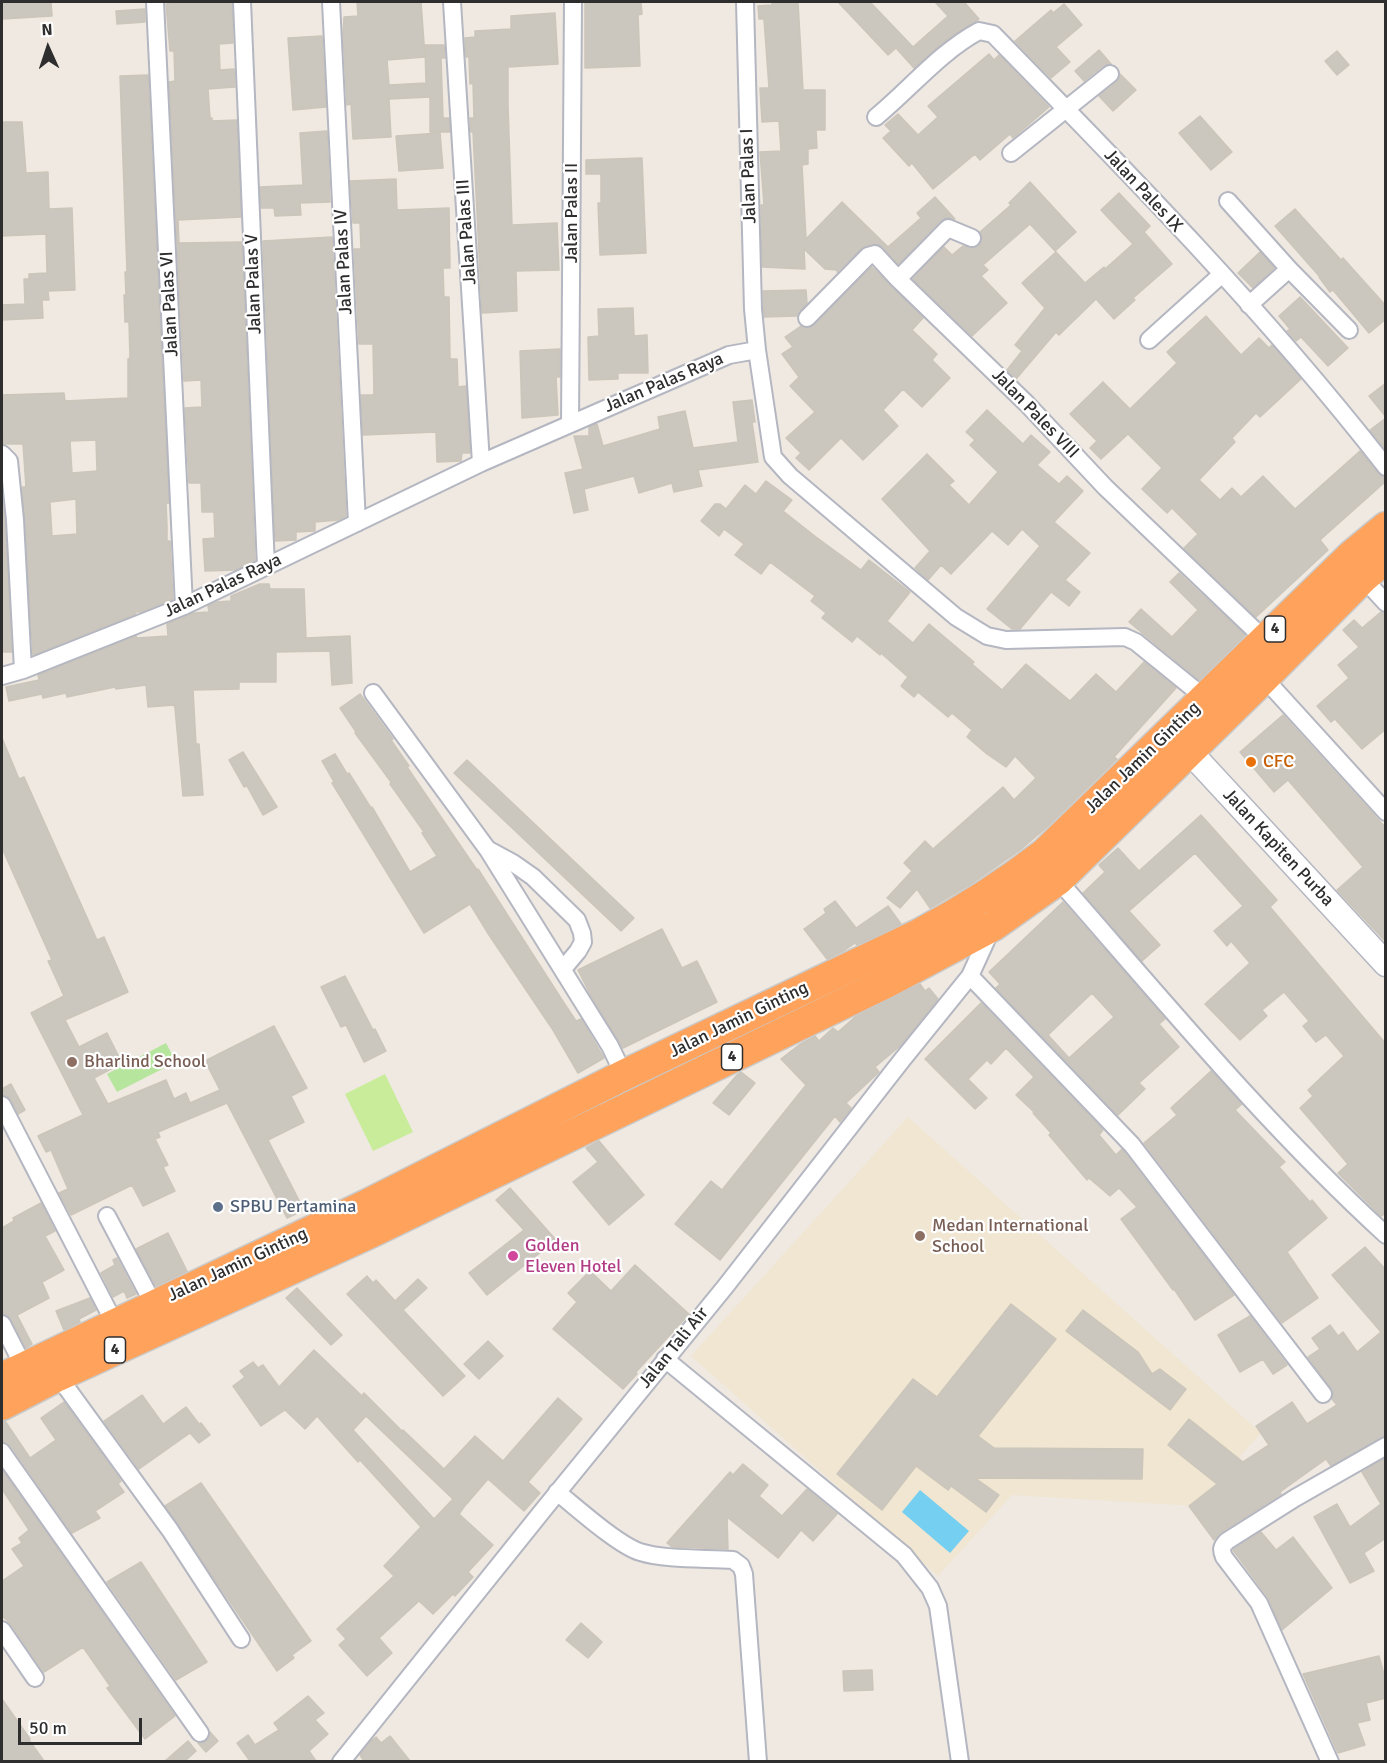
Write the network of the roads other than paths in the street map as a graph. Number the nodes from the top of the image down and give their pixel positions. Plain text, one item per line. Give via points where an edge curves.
1 (155, 2) edge
2 (242, 2) edge
3 (331, 2) edge
4 (452, 2) edge
5 (573, 2) edge
6 (745, 2) edge
7 (1110, 74) dead end
8 (1066, 109) junction
9 (876, 117) dead end
10 (1011, 153) dead end
11 (1228, 201) dead end
12 (972, 238) dead end
13 (1289, 269) junction
14 (1221, 275) junction
15 (898, 279) junction
16 (1249, 305) junction
17 (807, 318) dead end
18 (1349, 330) dead end
19 (1149, 340) dead end
20 (757, 350) junction
21 (570, 424) junction
22 (2, 454) edge
23 (481, 463) junction
24 (1386, 467) edge
25 (357, 523) junction
26 (1386, 527) edge
27 (1386, 558) edge
28 (266, 567) junction
29 (1363, 578) junction
30 (1386, 603) edge
31 (184, 606) junction
32 (1264, 639) junction
33 (23, 670) junction
34 (2, 676) edge
35 (1264, 678) junction
36 (373, 693) dead end
37 (1205, 698) junction
38 (1179, 743) junction
39 (1386, 812) edge
40 (488, 850) junction
41 (1058, 880) junction
42 (993, 926) junction
43 (1386, 964) edge
44 (563, 969) junction
45 (970, 976) junction
46 (624, 1075) junction
47 (2, 1106) edge
48 (107, 1216) dead end
49 (1386, 1235) edge
50 (224, 1286) junction
51 (154, 1305) junction
52 (2, 1324) edge
53 (115, 1324) junction
54 (665, 1359) junction
55 (13, 1372) edge
56 (58, 1376) junction
57 (1323, 1394) dead end
58 (2, 1405) edge
59 (1386, 1446) edge
60 (2, 1452) edge
61 (557, 1492) junction
62 (2, 1630) edge
63 (241, 1639) dead end
64 (35, 1678) dead end
65 (200, 1733) dead end
66 (341, 1761) edge
67 (758, 1761) edge
68 (960, 1761) edge
69 (1330, 1761) edge

1 - 31 street, Jalan Palas VI
2 - 28 street, Jalan Palas V
3 - 25 street, Jalan Palas IV
4 - 23 street, Jalan Palas III
5 - 21 street, Jalan Palas II
6 - 20 street, Jalan Palas I via 752,297
7 - 8 street
8 - 9 street, Jalan Pales IX via 993,34 979,31 943,56
8 - 10 street
8 - 14 street, Jalan Pales IX
11 - 13 street
12 - 15 street via 948,228
13 - 16 street
13 - 18 street
14 - 16 street, Jalan Pales IX
14 - 19 street
15 - 17 street, Jalan Pales VIII via 875,254 868,256
15 - 32 street, Jalan Pales VIII via 1027,404 1105,487
16 - 24 street, Jalan Pales IX
20 - 21 street, Jalan Palas Raya via 729,355
20 - 37 street via 774,457 790,476 956,617 987,636 1006,640 1125,638 1136,642
21 - 23 street, Jalan Palas Raya
22 - 33 street via 9,461
23 - 25 street, Jalan Palas Raya
25 - 28 street, Jalan Palas Raya
26 - 32 highway, Jalan Jamin Ginting / 4
27 - 29 highway, Jalan Jamin Ginting / 4
28 - 31 street, Jalan Palas Raya
29 - 30 street
29 - 35 highway, Jalan Jamin Ginting / 4
31 - 33 street, Jalan Palas Raya
32 - 37 highway, Jalan Jamin Ginting / 4
33 - 34 street, Jalan Palas Raya
35 - 38 highway, Jalan Jamin Ginting / 4
35 - 39 street
36 - 40 street
37 - 38 highway, Jalan Jamin Ginting / 4
38 - 41 highway, Jalan Jamin Ginting / 4
38 - 43 street, Jalan Kapiten Purba
38 - 46 highway, Jalan Jamin Ginting / 4 via 1045,853 966,909
40 - 44 street
40 - 44 street via 533,877 577,920 583,942
41 - 42 highway, Jalan Jamin Ginting / 4
41 - 49 street via 1238,1086
42 - 45 street, Jalan Tali Air
42 - 50 highway, Jalan Jamin Ginting / 4 via 886,983 335,1250
44 - 46 street
45 - 54 street, Jalan Tali Air
45 - 57 street via 1132,1145
46 - 50 highway, Jalan Jamin Ginting / 4 via 368,1204
47 - 53 street
48 - 51 street
50 - 51 highway, Jalan Jamin Ginting / 4
50 - 56 highway, Jalan Jamin Ginting / 4
51 - 53 highway, Jalan Jamin Ginting / 4
52 - 55 street
53 - 55 highway, Jalan Jamin Ginting / 4
54 - 61 street, Jalan Tali Air
54 - 68 street via 904,1555 930,1588 938,1606
56 - 58 highway, Jalan Jamin Ginting / 4
56 - 63 street via 170,1530
59 - 69 street via 1227,1541 1221,1551 1258,1603
60 - 65 street
61 - 66 street, Jalan Tali Air
61 - 67 street via 639,1552 733,1560 741,1566
62 - 64 street

